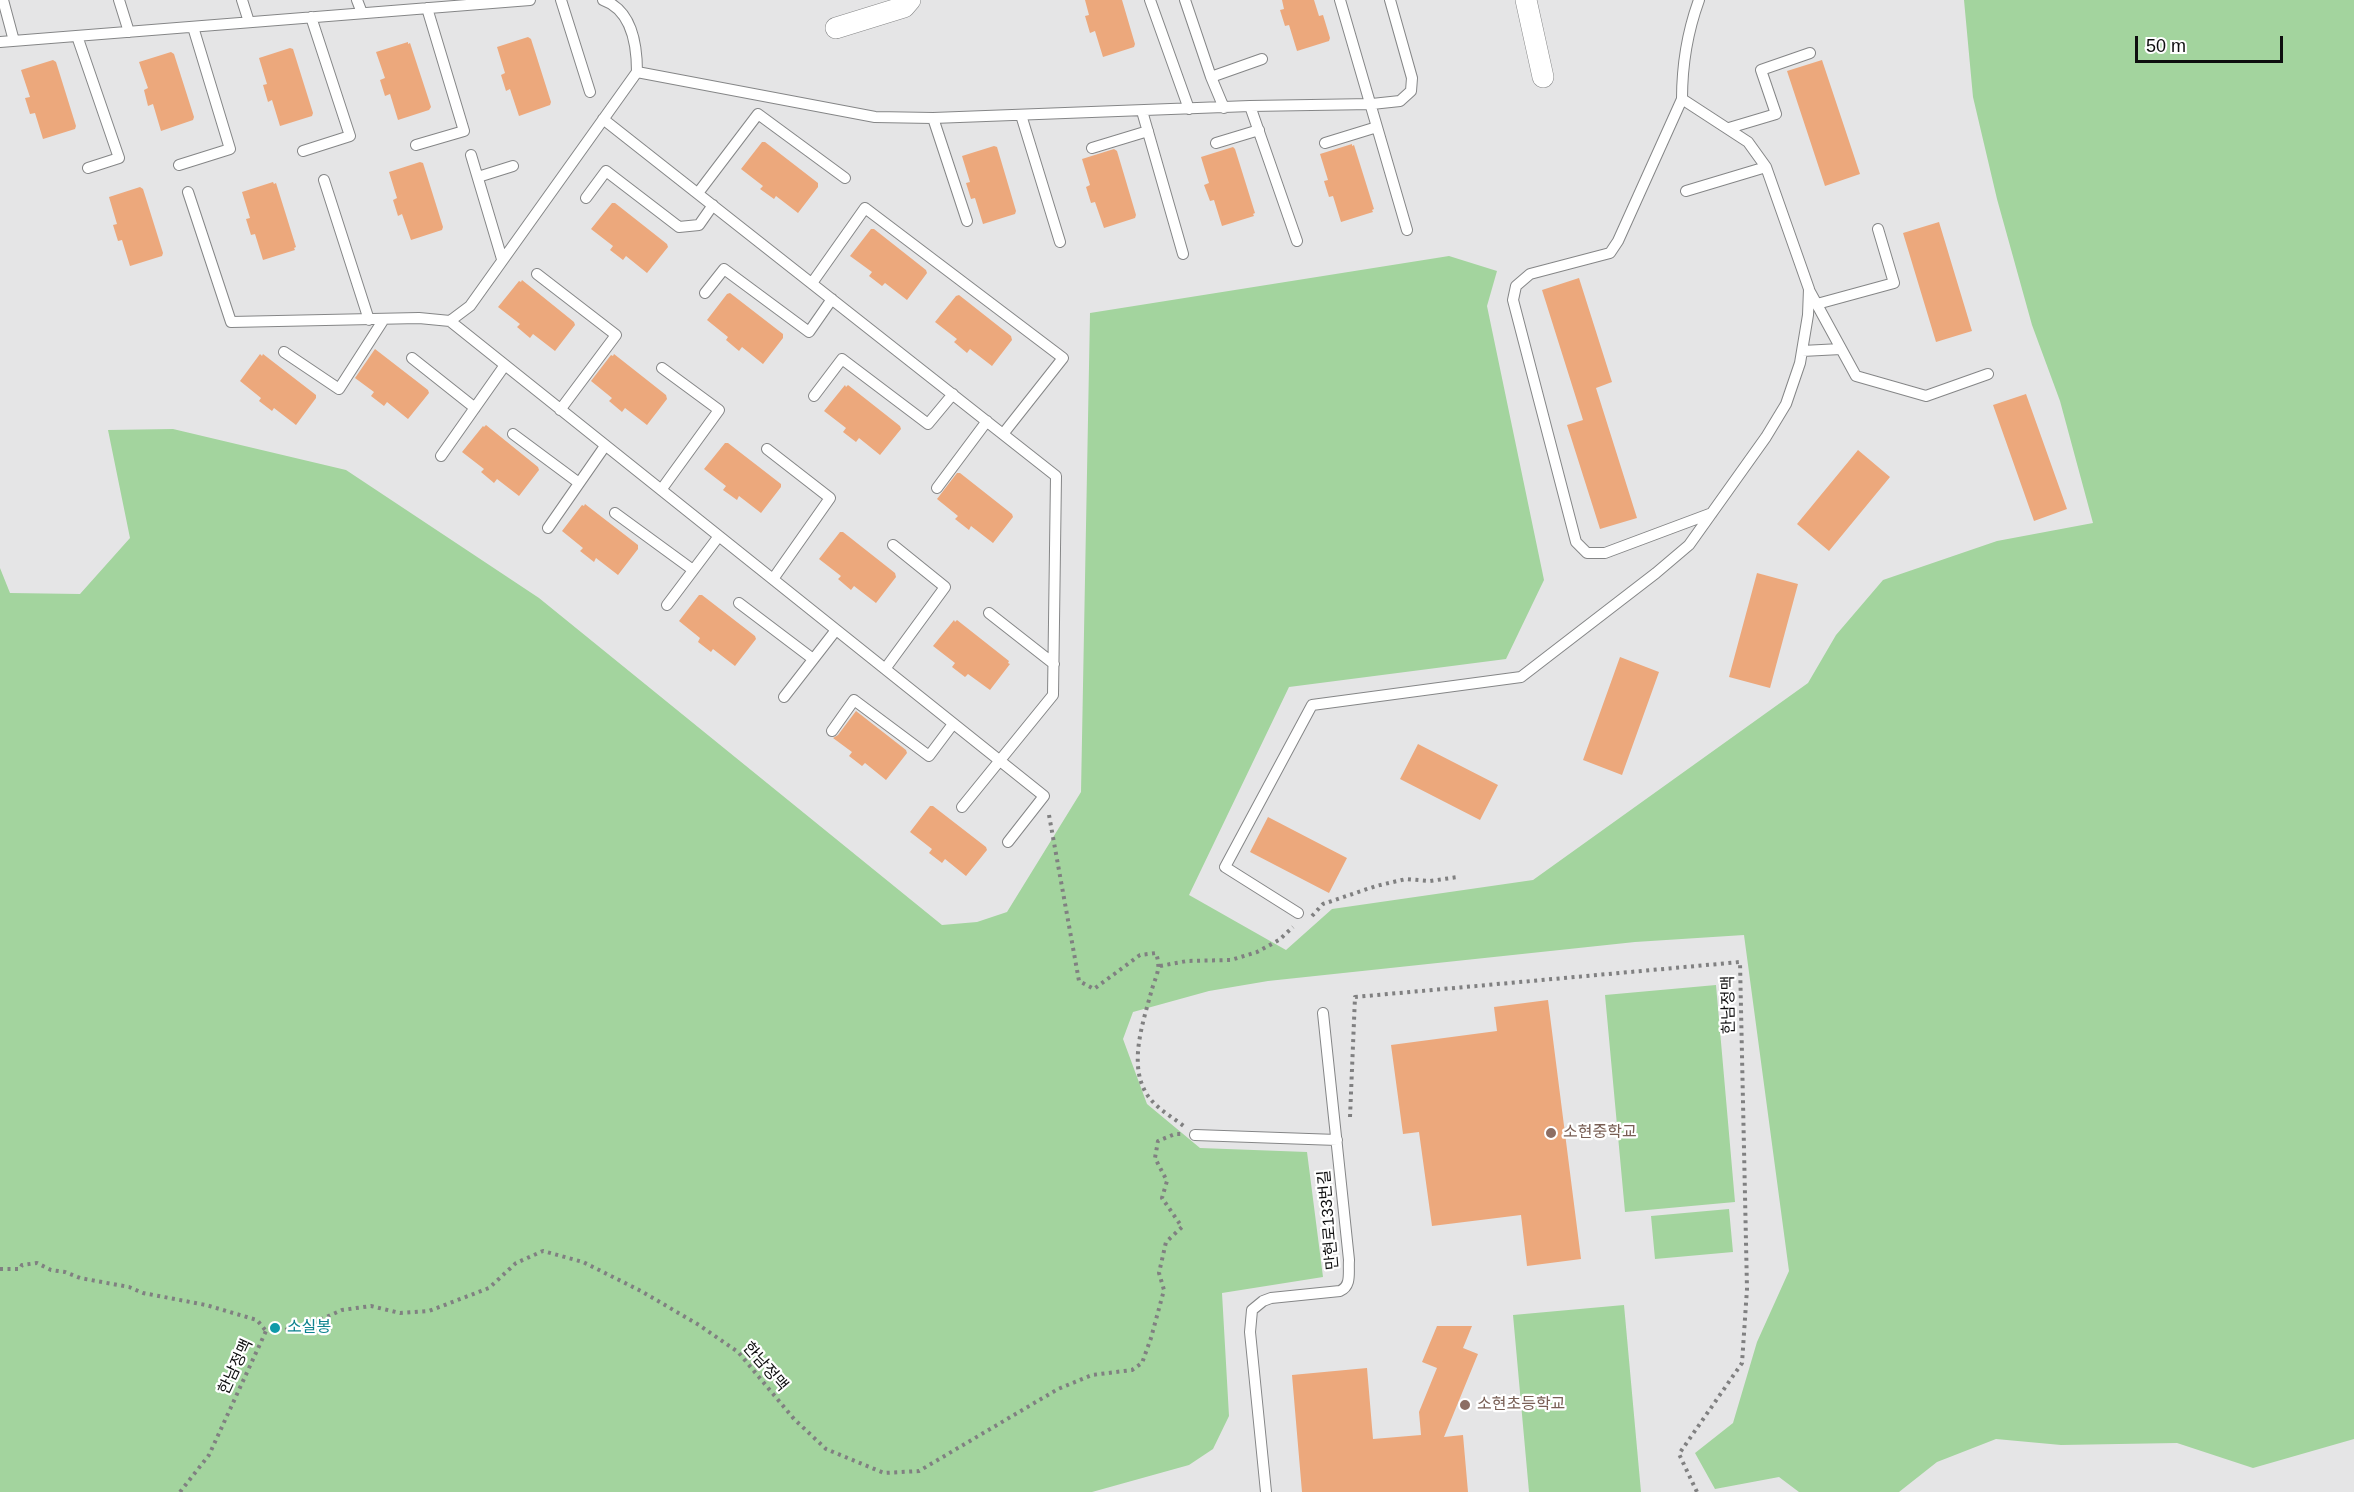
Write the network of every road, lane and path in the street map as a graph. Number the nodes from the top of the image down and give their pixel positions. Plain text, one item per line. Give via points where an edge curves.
1 (3, 0) edge
2 (119, 0) edge
3 (242, 0) edge
4 (357, 0) edge
5 (530, 0) edge
6 (561, 0) edge
7 (603, 0) edge
8 (910, 0) edge
9 (1150, 0) edge
10 (1185, 0) edge
11 (1340, 0) edge
12 (1390, 0) edge
13 (1526, 0) edge
14 (1699, 0) edge
15 (476, 2) edge
16 (427, 8) junction
17 (362, 13) junction
18 (311, 17) junction
19 (249, 22) junction
20 (193, 27) junction
21 (836, 27) dead end
22 (129, 32) junction
23 (77, 36) junction
24 (14, 41) junction
25 (0, 42) edge
26 (1810, 53) dead end
27 (1262, 59) dead end
28 (637, 72) junction
29 (1210, 77) junction
30 (1543, 77) dead end
31 (590, 92) dead end
32 (1682, 99) junction
33 (1372, 104) junction
34 (1250, 106) junction
35 (1224, 108) junction
36 (1189, 109) junction
37 (1142, 111) junction
38 (1021, 115) junction
39 (933, 118) junction
40 (603, 119) junction
41 (1377, 127) junction
42 (1729, 129) junction
43 (1259, 130) junction
44 (1148, 131) junction
45 (1216, 143) dead end
46 (1325, 143) dead end
47 (416, 145) dead end
48 (1092, 148) dead end
49 (303, 151) dead end
50 (471, 155) dead end
51 (178, 165) dead end
52 (513, 166) dead end
53 (1766, 167) junction
54 (88, 168) dead end
55 (478, 177) junction
56 (844, 178) dead end
57 (324, 180) dead end
58 (1686, 191) dead end
59 (188, 192) dead end
60 (698, 193) junction
61 (586, 198) dead end
62 (713, 205) junction
63 (967, 221) dead end
64 (1878, 229) dead end
65 (1407, 230) dead end
66 (1297, 241) dead end
67 (1060, 243) dead end
68 (1183, 254) dead end
69 (502, 259) junction
70 (537, 274) dead end
71 (812, 284) junction
72 (1809, 289) junction
73 (705, 293) dead end
74 (832, 299) junction
75 (1817, 304) junction
76 (384, 319) junction
77 (369, 320) junction
78 (450, 321) junction
79 (1841, 349) junction
80 (1802, 351) junction
81 (284, 352) dead end
82 (412, 358) dead end
83 (504, 365) junction
84 (662, 368) dead end
85 (1988, 374) dead end
86 (953, 394) junction
87 (814, 396) dead end
88 (475, 408) junction
89 (560, 410) junction
90 (987, 422) junction
91 (513, 434) dead end
92 (1003, 434) junction
93 (605, 446) junction
94 (767, 448) dead end
95 (441, 456) dead end
96 (579, 483) junction
97 (937, 488) dead end
98 (660, 490) junction
99 (1713, 512) junction
100 (615, 513) dead end
101 (548, 528) dead end
102 (719, 536) junction
103 (893, 545) dead end
104 (693, 570) junction
105 (773, 579) junction
106 (739, 603) dead end
107 (668, 605) dead end
108 (989, 613) dead end
109 (836, 630) junction
110 (813, 659) junction
111 (1054, 664) junction
112 (885, 669) junction
113 (784, 697) dead end
114 (953, 724) junction
115 (832, 731) dead end
116 (999, 761) junction
117 (1044, 796) junction
118 (963, 807) dead end
119 (1008, 842) dead end
120 (1298, 913) dead end
121 (1323, 1013) dead end
122 (1195, 1135) junction
123 (1337, 1140) junction
124 (0, 1269) edge
125 (266, 1331) junction
126 (180, 1492) edge
127 (1266, 1492) edge
128 (1697, 1492) edge

1 - 24 lane
2 - 22 lane
3 - 19 lane
4 - 17 lane
5 - 15 lane
6 - 31 lane
7 - 28 lane via 621,10 630,27 637,46
8 - 21 street via 904,7
9 - 36 lane
10 - 29 lane
11 - 33 lane
12 - 33 lane via 1412,78 1411,91 1400,101
13 - 30 street
14 - 32 lane via 1686,40
15 - 16 lane
16 - 17 lane
16 - 47 lane via 464,130
17 - 18 lane
18 - 19 lane
18 - 49 lane via 350,136
19 - 20 lane
20 - 22 lane
20 - 51 lane via 230,149
22 - 23 lane
23 - 24 lane
23 - 54 lane via 119,158
24 - 25 lane
26 - 42 lane via 1761,70 1776,114
27 - 29 lane
28 - 39 lane via 875,117
28 - 40 lane
29 - 35 lane
32 - 42 lane
32 - 99 lane via 1610,253 1530,274 1516,286 1513,300 1576,542 1587,553 1605,553
33 - 34 lane
33 - 41 lane
34 - 35 lane
34 - 43 lane
35 - 36 lane
36 - 37 lane
37 - 38 lane
37 - 44 lane
38 - 39 lane
38 - 67 lane
39 - 63 lane
40 - 60 lane
40 - 69 lane
41 - 46 lane
41 - 65 lane
42 - 53 lane via 1748,142
43 - 45 lane
43 - 66 lane
44 - 48 lane
44 - 68 lane
50 - 55 lane
52 - 55 lane
53 - 58 lane
53 - 72 lane
55 - 69 lane
56 - 60 lane via 758,114
57 - 77 lane
59 - 77 lane via 231,322
60 - 62 lane
61 - 62 lane via 606,171 679,227 699,225
62 - 71 lane
64 - 75 lane via 1894,283
69 - 78 lane via 470,306
70 - 89 lane via 616,335
71 - 74 lane
71 - 92 lane via 865,208 1063,358
72 - 75 lane
72 - 80 lane
73 - 74 lane via 724,269 809,332
74 - 86 lane
75 - 79 lane
76 - 77 lane
76 - 78 lane
76 - 81 lane via 339,389
78 - 83 lane
79 - 80 lane
79 - 85 lane via 1856,376 1926,396
80 - 99 lane via 1786,404
82 - 88 lane
83 - 88 lane
83 - 89 lane
84 - 98 lane via 719,410
86 - 87 lane via 928,424 842,359
86 - 90 lane
88 - 95 lane
89 - 93 lane
90 - 92 lane
90 - 97 lane
91 - 96 lane
92 - 111 lane via 1056,476
93 - 96 lane
93 - 98 lane
94 - 105 lane via 830,498
96 - 101 lane
98 - 102 lane
99 - 120 lane via 1689,544 1656,573 1521,677 1312,705 1225,867
100 - 104 lane
102 - 104 lane
102 - 105 lane
103 - 112 lane via 945,587
104 - 107 lane
105 - 109 lane
106 - 110 lane
108 - 111 lane
109 - 110 lane
109 - 112 lane
110 - 113 lane
111 - 116 lane via 1053,695
112 - 114 lane
114 - 115 lane via 929,756 854,700
114 - 116 lane
116 - 117 lane
116 - 118 lane
117 - 119 lane
117 - 122 path via 1079,981 1094,990 1140,955 1155,953 1160,966 1137,1056 1142,1082 1152,1101
121 - 123 lane, 만현로133번길
122 - 123 lane
122 - 125 path, 한남정맥 via 1175,1134 1158,1141 1155,1158 1167,1181 1162,1198 1182,1227 1166,1242 1160,1273 1164,1290 1142,1363 1132,1370 1092,1375 1059,1389 919,1471 884,1473 826,1449 794,1419 738,1352 641,1291 583,1262 543,1251 516,1263 489,1288 429,1311 400,1313 371,1306 342,1310 300,1329
123 - 127 lane, 만현로133번길 via 1348,1284 1340,1291 1263,1301 1251,1315
123 - 128 path, 한남정맥 via 1350,1135 1355,997 1740,962 1747,1289 1742,1364 1679,1455
124 - 125 path via 21,1269 22,1265 37,1263 51,1270 257,1320
125 - 126 path, 한남정맥 via 209,1455

